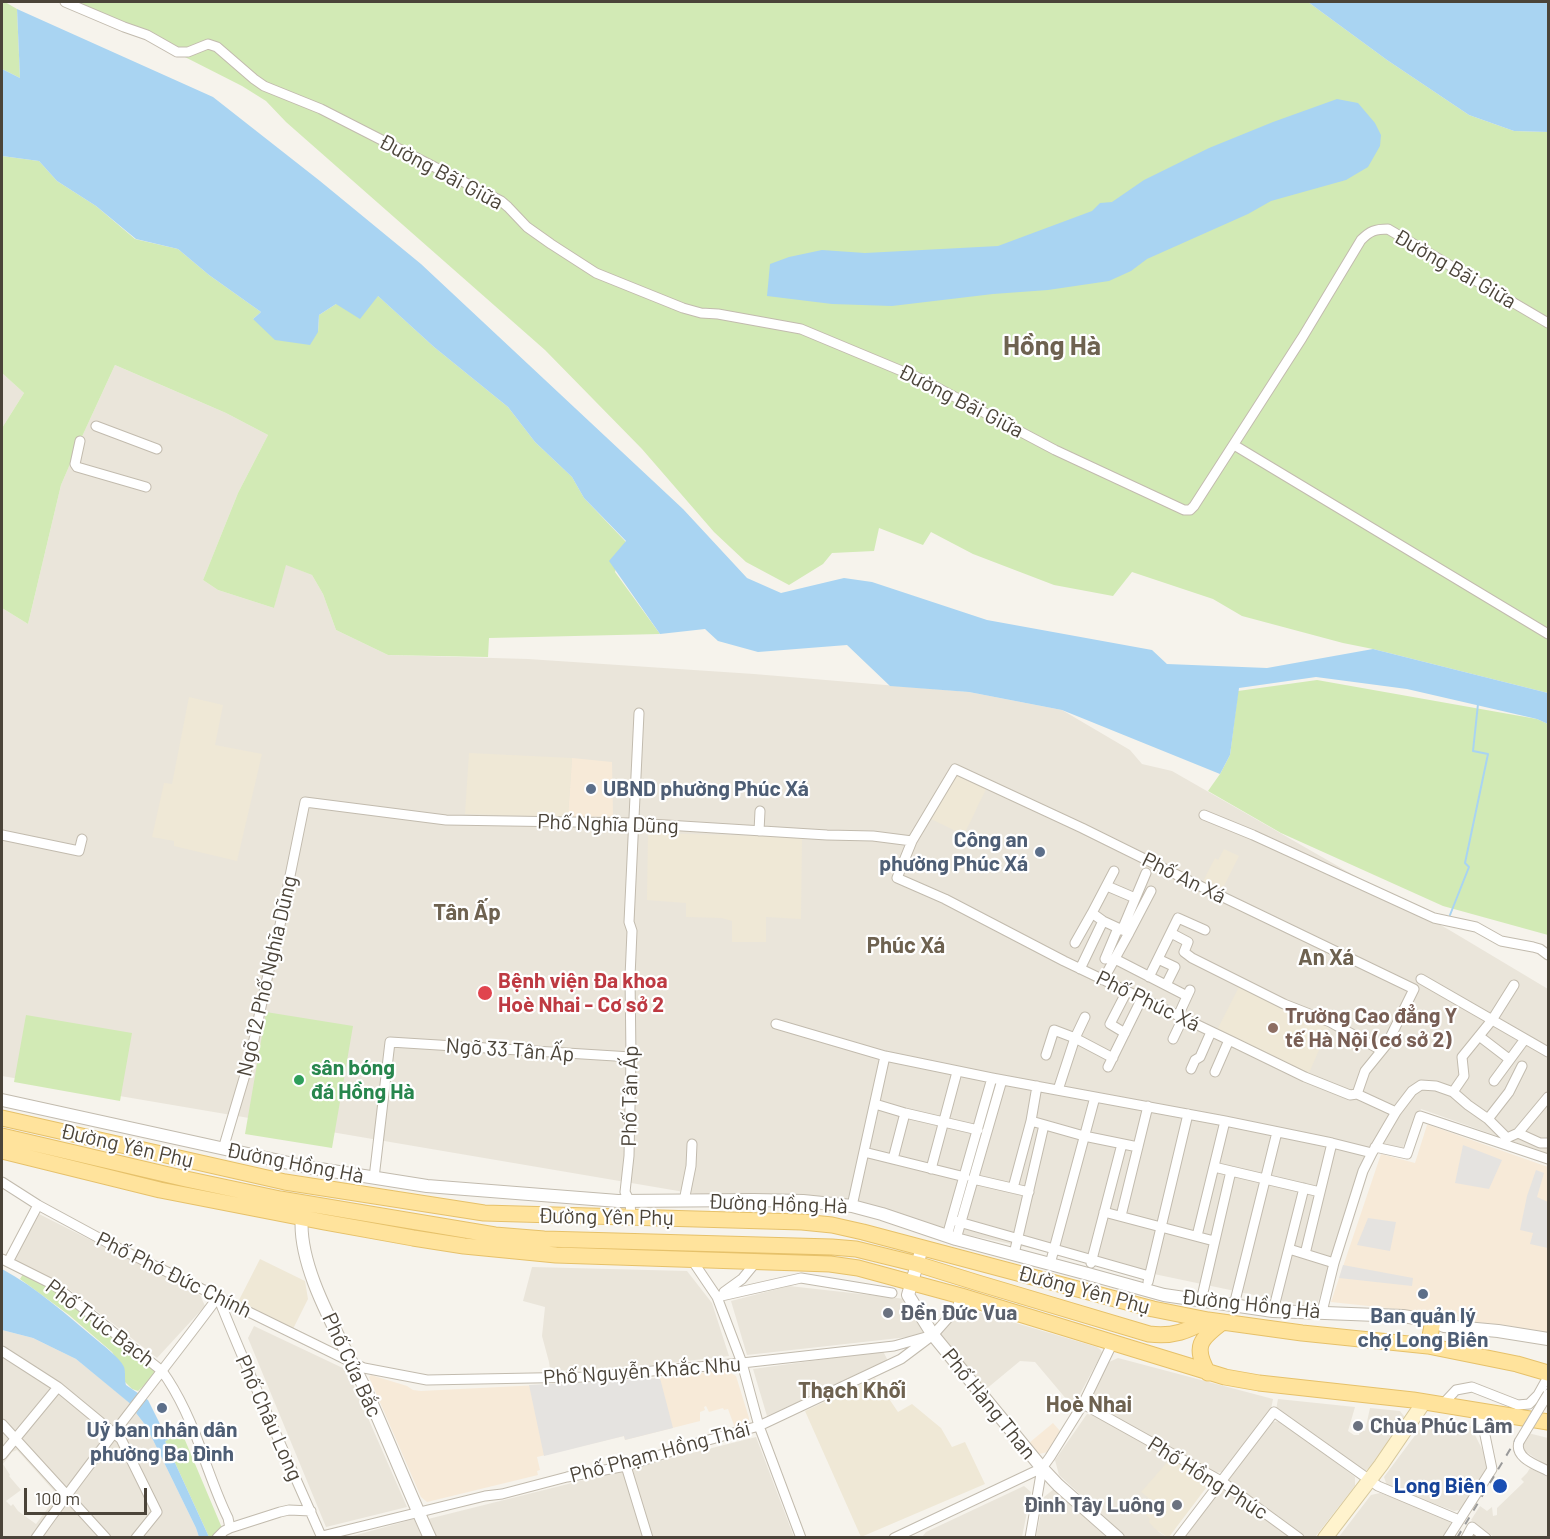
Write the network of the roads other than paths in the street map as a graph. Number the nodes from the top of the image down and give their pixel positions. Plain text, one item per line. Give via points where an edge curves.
1 (65, 2) edge
2 (1548, 323) edge
3 (96, 426) dead end
4 (80, 441) dead end
5 (1234, 445) junction
6 (157, 449) dead end
7 (146, 487) dead end
8 (1548, 634) edge
9 (639, 713) dead end
10 (305, 802) joint
11 (760, 811) dead end
12 (1204, 815) dead end
13 (634, 823) junction
14 (759, 831) junction
15 (2, 835) edge
16 (82, 839) dead end
17 (912, 841) junction
18 (1114, 871) dead end
19 (1146, 873) dead end
20 (1107, 886) junction
21 (1151, 891) dead end
22 (1135, 898) junction
23 (1092, 913) junction
24 (1103, 921) junction
25 (1123, 930) junction
26 (1205, 930) dead end
27 (1171, 933) junction
28 (1075, 943) dead end
29 (1548, 955) edge
30 (1110, 959) junction
31 (1158, 959) junction
32 (1080, 969) junction
33 (1149, 977) junction
34 (1420, 979) dead end
35 (1103, 980) junction
36 (1166, 985) junction
37 (1514, 985) dead end
38 (1127, 991) junction
39 (1142, 998) junction
40 (1085, 1017) dead end
41 (1180, 1017) junction
42 (1492, 1020) junction
43 (776, 1024) dead end
44 (1211, 1032) junction
45 (1125, 1033) junction
46 (1479, 1036) junction
47 (1075, 1038) junction
48 (1173, 1038) dead end
49 (1526, 1039) junction
50 (1229, 1040) junction
51 (1381, 1050) junction
52 (1548, 1052) edge
53 (1046, 1055) dead end
54 (885, 1056) junction
55 (631, 1057) junction
56 (1113, 1058) junction
57 (1509, 1059) junction
58 (1522, 1066) dead end
59 (1108, 1067) dead end
60 (1191, 1069) dead end
61 (957, 1072) junction
62 (1215, 1072) dead end
63 (997, 1079) junction
64 (1494, 1081) dead end
65 (1037, 1086) junction
66 (1058, 1090) junction
67 (1453, 1092) junction
68 (1357, 1094) junction
69 (1095, 1097) junction
70 (1548, 1097) edge
71 (2, 1100) edge
72 (875, 1104) junction
73 (1148, 1106) junction
74 (1396, 1112) junction
75 (905, 1113) junction
76 (1188, 1114) junction
77 (2, 1118) edge
78 (1488, 1119) junction
79 (943, 1121) junction
80 (1031, 1121) junction
81 (1225, 1121) junction
82 (1044, 1125) junction
83 (978, 1130) junction
84 (1277, 1132) junction
85 (1518, 1133) junction
86 (2, 1136) edge
87 (1084, 1136) junction
88 (1332, 1143) junction
89 (1548, 1143) edge
90 (692, 1144) dead end
91 (1122, 1144) junction
92 (1138, 1147) junction
93 (223, 1149) junction
94 (1373, 1150) junction
95 (2, 1151) edge
96 (864, 1152) junction
97 (893, 1159) junction
98 (1548, 1159) edge
99 (1214, 1167) junction
100 (931, 1168) junction
101 (1231, 1171) junction
102 (374, 1178) junction
103 (969, 1178) junction
104 (1265, 1179) junction
105 (2, 1182) edge
106 (308, 1186) junction
107 (1013, 1188) junction
108 (1304, 1188) junction
109 (1029, 1192) junction
110 (1320, 1192) junction
111 (217, 1193) junction
112 (684, 1201) junction
113 (38, 1205) junction
114 (624, 1206) junction
115 (852, 1206) junction
116 (302, 1210) junction
117 (1104, 1212) junction
118 (1121, 1216) junction
119 (956, 1221) junction
120 (1161, 1227) junction
121 (1197, 1236) junction
122 (951, 1237) junction
123 (1018, 1239) junction
124 (1214, 1241) junction
125 (922, 1248) junction
126 (1054, 1249) junction
127 (1289, 1249) junction
128 (1014, 1254) junction
129 (1305, 1254) junction
130 (5, 1260) edge
131 (692, 1260) junction
132 (1092, 1260) junction
133 (756, 1262) junction
134 (1334, 1263) junction
135 (917, 1264) junction
136 (1050, 1264) junction
137 (1089, 1274) junction
138 (1149, 1276) junction
139 (912, 1282) junction
140 (1146, 1290) junction
141 (892, 1293) dead end
142 (961, 1296) junction
143 (218, 1297) junction
144 (717, 1297) junction
145 (1201, 1301) junction
146 (1234, 1305) junction
147 (1273, 1311) junction
148 (1322, 1312) junction
149 (1215, 1321) junction
150 (1433, 1321) junction
151 (1149, 1334) junction
152 (933, 1335) junction
153 (1548, 1339) edge
154 (1113, 1342) junction
155 (894, 1346) junction
156 (1431, 1347) junction
157 (2, 1352) edge
158 (901, 1359) junction
159 (351, 1362) junction
160 (742, 1364) junction
161 (1183, 1365) junction
162 (162, 1371) junction
163 (1208, 1373) junction
164 (1548, 1373) edge
165 (1548, 1377) edge
166 (58, 1387) junction
167 (1548, 1394) edge
168 (1424, 1402) junction
169 (1083, 1404) junction
170 (1442, 1405) junction
171 (1480, 1411) junction
172 (1548, 1422) edge
173 (2, 1424) edge
174 (759, 1426) junction
175 (114, 1433) junction
176 (15, 1439) junction
177 (2, 1455) edge
178 (626, 1466) junction
179 (1041, 1468) junction
180 (1548, 1471) edge
181 (1221, 1480) junction
182 (1370, 1480) junction
183 (66, 1495) junction
184 (310, 1511) junction
185 (418, 1514) junction
186 (1459, 1520) junction
187 (230, 1528) junction
188 (914, 1533) edge
189 (322, 1537) edge
190 (36, 1538) edge
191 (106, 1538) edge
192 (136, 1538) edge
193 (217, 1538) edge
194 (429, 1538) edge
195 (648, 1538) edge
196 (801, 1538) edge
197 (894, 1538) edge
198 (1030, 1538) edge
199 (1118, 1538) edge
200 (1178, 1538) edge
201 (1299, 1538) edge
202 (1325, 1538) edge
203 (1448, 1538) edge
204 (1466, 1538) edge
205 (1486, 1538) edge

1 - 5 street, Đường Bãi Giữa via 147,35 177,52 203,45 217,46 264,86 321,109 501,201 527,227 596,273 702,314 801,329 921,379 1055,450 1184,510 1194,506
2 - 5 street, Đường Bãi Giữa via 1388,229 1368,232
3 - 6 street
4 - 7 street via 77,466
5 - 8 street
9 - 13 street, Phố Tân Ấp
10 - 13 street, Phố Nghĩa Dũng via 446,820
10 - 93 street, Ngõ 12 Phố Nghĩa Dũng via 250,1058
11 - 14 street
12 - 29 street via 1434,918 1476,927 1501,941 1533,946
13 - 14 street, Phố Nghĩa Dũng
13 - 55 street, Phố Tân Ấp via 628,922 632,931
14 - 17 street, Phố Nghĩa Dũng
15 - 16 street via 79,851
17 - 32 street, Phố Phúc Xá via 897,878
17 - 51 street, Phố An Xá via 955,769 1414,989
18 - 20 street
19 - 22 street
20 - 22 street
20 - 23 street
21 - 25 street
22 - 25 street
23 - 24 street
23 - 28 street
24 - 25 street
24 - 32 street
25 - 30 street
26 - 27 street via 1178,918
27 - 31 street
27 - 51 street via 1188,942 1184,952 1192,958
30 - 33 street
30 - 35 street
31 - 33 street
31 - 36 street via 1175,967
32 - 35 street, Phố Phúc Xá
33 - 36 street
34 - 42 street
35 - 38 street, Phố Phúc Xá
36 - 41 street via 1189,993
37 - 42 street
38 - 39 street, Phố Phúc Xá
38 - 45 street via 1110,1024
39 - 41 street, Phố Phúc Xá
39 - 45 street
40 - 47 street
41 - 44 street, Phố Phúc Xá
41 - 48 street
42 - 46 street
42 - 49 street
43 - 54 street
44 - 50 street, Phố Phúc Xá
44 - 60 street
45 - 56 street
46 - 57 street
46 - 67 street via 1462,1057 1464,1076
47 - 53 street via 1054,1030
47 - 56 street
47 - 66 street
49 - 52 street
49 - 57 street
50 - 62 street
50 - 68 street, Phố Phúc Xá via 1305,1077 1350,1095
51 - 68 street via 1365,1071
54 - 61 street
54 - 72 street
55 - 102 street, Ngõ 33 Tân Ấp via 390,1042
55 - 114 street, Phố Tân Ấp
56 - 59 street
57 - 64 street
58 - 78 street via 1509,1092
61 - 63 street
61 - 79 street
63 - 65 street
63 - 83 street
63 - 103 street
65 - 66 street
65 - 80 street
66 - 69 street
67 - 74 street via 1421,1085
67 - 78 street
68 - 74 street, Phố Phúc Xá
69 - 73 street
69 - 87 street
70 - 85 street
71 - 93 street, Đường Hồng Hà
72 - 75 street
72 - 96 street
73 - 76 street
73 - 92 street
74 - 94 street
75 - 79 street
75 - 97 street
76 - 81 street
76 - 120 street
77 - 106 main road, Đường Yên Phụ
78 - 85 street via 1507,1138
79 - 83 street
79 - 100 street
80 - 82 street
80 - 107 street
81 - 84 street
81 - 99 street
82 - 87 street
82 - 109 street
83 - 103 street
84 - 88 street
84 - 104 street
85 - 89 street
86 - 111 main road, Đường Yên Phụ
87 - 91 street
87 - 126 street
88 - 94 street
88 - 110 street
90 - 112 street
91 - 92 street
91 - 117 street
92 - 118 street
93 - 102 street, Đường Hồng Hà
94 - 98 street via 1407,1154 1420,1116
94 - 134 street
95 - 111 main road, Đường Yên Phụ via 160,1190
96 - 97 street
96 - 115 street
97 - 100 street
99 - 101 street
99 - 121 street
100 - 103 street
101 - 104 street
101 - 124 street
102 - 114 street, Đường Hồng Hà
103 - 107 street
103 - 119 street
104 - 108 street
104 - 146 street
105 - 113 street, Phố Phó Đức Chính
106 - 114 main road, Đường Yên Phụ via 484,1213
106 - 116 street, Phố Cửa Bắc
107 - 109 street
108 - 110 street
108 - 127 street
109 - 123 street
110 - 129 street
111 - 116 main road, Đường Yên Phụ
112 - 114 street, Đường Hồng Hà
112 - 115 street, Đường Hồng Hà via 803,1201
113 - 130 street
113 - 143 street, Phố Phó Đức Chính
114 - 125 main road, Đường Yên Phụ via 822,1224
115 - 122 street, Đường Hồng Hà
116 - 131 main road, Đường Yên Phụ via 413,1238 515,1252
116 - 135 main road, Đường Yên Phụ via 544,1239 832,1246
116 - 159 street, Phố Cửa Bắc via 303,1249
117 - 118 street
117 - 132 street
118 - 120 street
119 - 122 street
119 - 123 street
120 - 121 street
120 - 138 street
121 - 124 street
122 - 128 street, Đường Hồng Hà
123 - 126 street
123 - 128 street
124 - 145 street
125 - 135 street, Phố Hàng Than
125 - 149 main road, Đường Yên Phụ via 1130,1303
126 - 132 street
126 - 136 street
127 - 129 street
127 - 147 street
128 - 136 street, Đường Hồng Hà
129 - 134 street
130 - 162 street, Phố Trúc Bạch via 54,1285
131 - 133 main road, Đường Yên Phụ
131 - 144 street
132 - 137 street
132 - 138 street
133 - 139 main road, Đường Yên Phụ via 843,1266
133 - 144 street via 737,1284
134 - 148 street
135 - 139 street, Phố Hàng Than
135 - 151 main road, Đường Yên Phụ
136 - 137 street, Đường Hồng Hà
137 - 140 street, Đường Hồng Hà
138 - 140 street
139 - 142 main road, Đường Yên Phụ
139 - 152 street, Phố Hàng Than via 908,1295
140 - 145 street, Đường Hồng Hà
141 - 144 street via 801,1278
142 - 152 street, Phố Phạm Hồng Thái via 956,1309
142 - 154 main road, Đường Yên Phụ
143 - 159 street, Phố Phó Đức Chính
143 - 162 street
143 - 184 street, Phố Châu Long
144 - 160 street
145 - 146 street, Đường Hồng Hà
146 - 147 street, Đường Hồng Hà
147 - 148 street, Đường Hồng Hà
148 - 150 street, Đường Hồng Hà
149 - 151 main road, Đường Yên Phụ via 1181,1333
149 - 156 main road, Đường Yên Phụ
149 - 163 main road via 1200,1347
150 - 153 street, Đường Hồng Hà via 1444,1326
150 - 156 main road
151 - 161 main road, Đường Yên Phụ via 1168,1345
152 - 155 street, Phố Nguyễn Khắc Nhu
152 - 158 street, Phố Phạm Hồng Thái
152 - 179 street, Phố Hàng Than
154 - 161 main road, Đường Yên Phụ
154 - 169 street
155 - 158 street via 901,1351
155 - 160 street, Phố Nguyễn Khắc Nhu
156 - 164 main road, Đường Yên Phụ
157 - 166 street
158 - 174 street, Phố Phạm Hồng Thái
159 - 160 street, Phố Nguyễn Khắc Nhu via 427,1380 585,1377
159 - 185 street, Phố Cửa Bắc
160 - 174 street
161 - 163 main road, Đường Yên Phụ
162 - 175 street
162 - 187 street, Phố Trúc Bạch via 204,1457
163 - 168 main road, Đường Yên Phụ via 1258,1383
165 - 170 street via 1529,1404 1518,1405 1472,1387 1456,1390
166 - 175 street
166 - 176 street
167 - 180 street, bridge via 1518,1447 1523,1457
168 - 170 main road, Đường Yên Phụ
168 - 182 main road
169 - 179 street
169 - 181 street, Phố Hồng Phúc
170 - 171 main road, Đường Yên Phụ
171 - 172 main road, Đường Yên Phụ
171 - 186 street via 1492,1469
173 - 176 street
174 - 178 street, Phố Phạm Hồng Thái
174 - 196 street
175 - 183 street
175 - 192 street via 121,1439 157,1512
176 - 177 street
176 - 183 street
178 - 185 street, Phố Phạm Hồng Thái
178 - 195 street
179 - 188 street
179 - 198 street
179 - 199 street, Phố Hàng Than
181 - 182 street via 1274,1412
181 - 200 street
181 - 201 street, Phố Hồng Phúc
182 - 186 street
182 - 202 main road
183 - 190 street
183 - 191 street
184 - 187 street via 289,1510
184 - 189 street, Phố Châu Long
185 - 189 street, Phố Phạm Hồng Thái
185 - 194 street, Phố Cửa Bắc
186 - 203 street
187 - 193 street
188 - 197 street
204 - 205 street via 1472,1527

